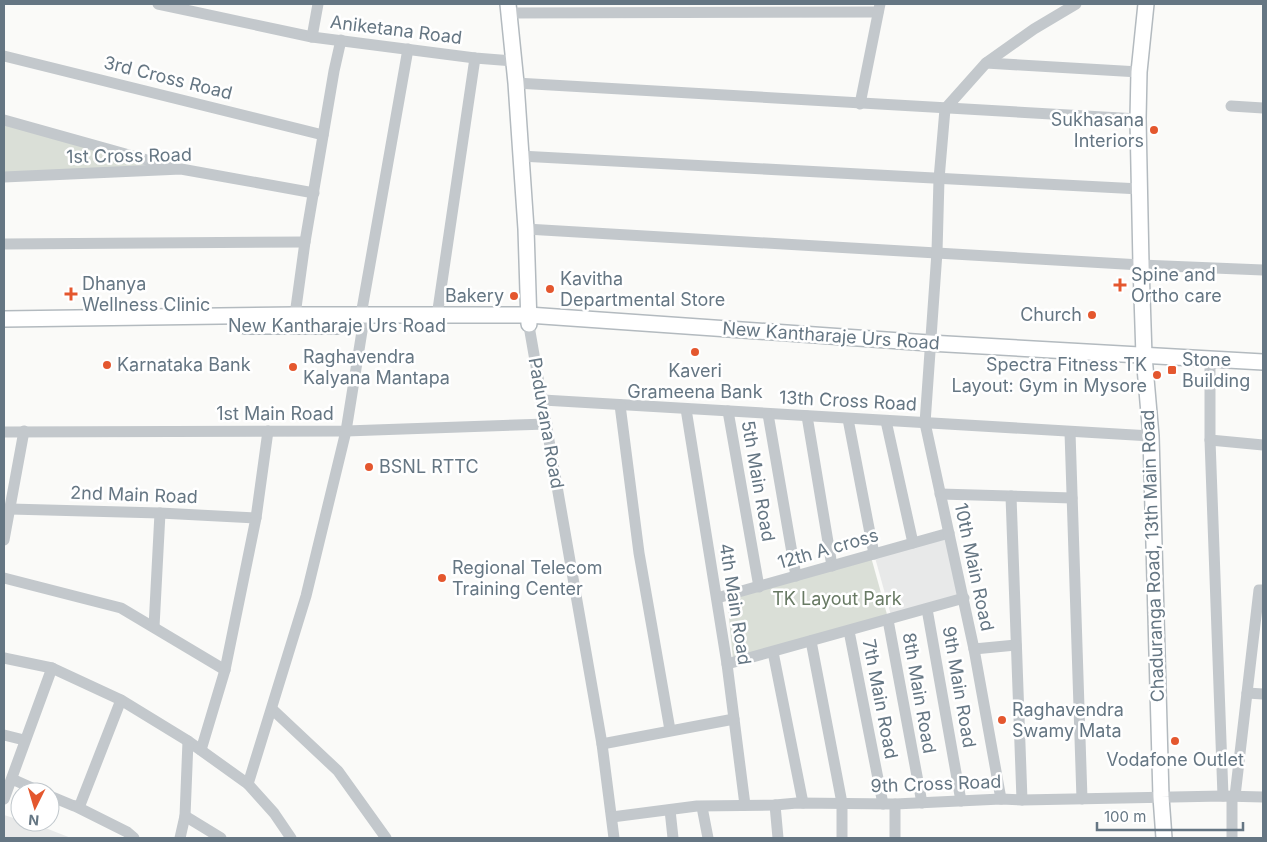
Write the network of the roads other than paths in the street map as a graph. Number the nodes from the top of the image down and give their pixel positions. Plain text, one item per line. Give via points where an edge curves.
1 (158, 4) edge
2 (318, 4) edge
3 (1076, 4) edge
4 (1146, 4) edge
5 (508, 8) edge
6 (879, 8) edge
7 (312, 37) junction
8 (341, 40) junction
9 (408, 49) junction
10 (4, 56) edge
11 (475, 58) junction
12 (513, 61) junction
13 (986, 63) junction
14 (1140, 72) junction
15 (516, 83) junction
16 (860, 104) junction
17 (1231, 106) dead end
18 (1263, 108) edge
19 (945, 109) junction
20 (1138, 119) junction
21 (4, 120) edge
22 (323, 135) junction
23 (520, 156) junction
24 (181, 169) junction
25 (4, 177) edge
26 (939, 178) junction
27 (1140, 189) junction
28 (314, 193) junction
29 (526, 229) junction
30 (305, 242) junction
31 (4, 244) edge
32 (937, 252) junction
33 (1141, 265) junction
34 (1263, 270) edge
35 (295, 315) junction
36 (436, 316) junction
37 (4, 319) edge
38 (362, 320) junction
39 (528, 320) junction
40 (4, 329) edge
41 (930, 343) junction
42 (1144, 356) junction
43 (1210, 360) junction
44 (1263, 362) edge
45 (543, 400) junction
46 (620, 405) junction
47 (686, 409) junction
48 (728, 411) junction
49 (768, 414) junction
50 (807, 416) junction
51 (848, 418) junction
52 (886, 421) junction
53 (925, 423) junction
54 (547, 424) junction
55 (268, 431) junction
56 (346, 431) junction
57 (4, 432) edge
58 (24, 432) junction
59 (1070, 432) junction
60 (1151, 436) junction
61 (1210, 440) junction
62 (1263, 445) edge
63 (940, 494) junction
64 (1011, 496) junction
65 (1072, 498) junction
66 (10, 509) junction
67 (160, 513) junction
68 (256, 518) junction
69 (949, 533) junction
70 (4, 540) edge
71 (913, 543) junction
72 (874, 554) junction
73 (832, 566) junction
74 (796, 576) junction
75 (4, 578) edge
76 (759, 587) junction
77 (1263, 590) edge
78 (717, 598) junction
79 (964, 598) junction
80 (927, 609) junction
81 (888, 620) junction
82 (154, 627) junction
83 (849, 631) junction
84 (811, 641) junction
85 (1016, 645) junction
86 (974, 648) junction
87 (773, 652) junction
88 (4, 658) edge
89 (727, 664) junction
90 (52, 668) junction
91 (225, 670) junction
92 (1247, 693) junction
93 (1263, 694) edge
94 (121, 700) junction
95 (272, 709) junction
96 (734, 719) junction
97 (670, 730) junction
98 (4, 735) edge
99 (24, 740) junction
100 (188, 741) junction
101 (602, 744) junction
102 (201, 750) junction
103 (12, 779) junction
104 (19, 782) edge
105 (248, 784) junction
106 (1230, 796) junction
107 (1161, 797) junction
108 (1263, 797) edge
109 (1001, 799) junction
110 (1082, 799) junction
111 (4, 800) edge
112 (60, 800) edge
113 (1022, 800) junction
114 (961, 801) junction
115 (803, 803) junction
116 (842, 803) junction
117 (922, 803) junction
118 (745, 804) junction
119 (889, 804) junction
120 (776, 805) junction
121 (77, 807) junction
122 (702, 807) junction
123 (670, 810) junction
124 (185, 816) junction
125 (612, 817) junction
126 (134, 838) edge
127 (180, 838) edge
128 (221, 838) edge
129 (291, 838) edge
130 (386, 838) edge
131 (614, 838) edge
132 (673, 838) edge
133 (708, 838) edge
134 (778, 838) edge
135 (842, 838) edge
136 (895, 838) edge
137 (1164, 838) edge
138 (1232, 838) edge

1 - 7 street, Aniketana Road
2 - 7 street
3 - 13 street
4 - 14 main road, Chaduranga Road, 13th Main Road
5 - 6 street
5 - 12 main road, Paduvana Road
6 - 16 street
7 - 8 street, Aniketana Road
8 - 9 street, Aniketana Road
8 - 22 street
9 - 11 street, Aniketana Road
9 - 38 street
10 - 22 street, 3rd Cross Road
11 - 12 street, Aniketana Road
11 - 36 street
12 - 15 main road, Paduvana Road
13 - 14 street
13 - 19 street
14 - 20 main road, Chaduranga Road, 13th Main Road
15 - 16 street
15 - 23 main road, Paduvana Road
16 - 19 street
17 - 18 street
19 - 20 street
19 - 26 street, 10th Main Road
20 - 27 main road, Chaduranga Road, 13th Main Road
21 - 24 street
22 - 28 street
23 - 26 street
23 - 29 main road, Paduvana Road
24 - 25 street, 1st Cross Road
24 - 28 street, 1st Cross Road
26 - 27 street
26 - 32 street, 10th Main Road
27 - 33 main road, Chaduranga Road, 13th Main Road
28 - 30 street
29 - 32 street
29 - 39 main road, Paduvana Road
30 - 31 street
30 - 35 street
32 - 33 street
32 - 41 street, 10th Main Road
33 - 34 street
33 - 42 main road, Chaduranga Road, 13th Main Road
35 - 37 main road, New Kantharaje Urs Road
35 - 38 main road, New Kantharaje Urs Road
36 - 38 main road, New Kantharaje Urs Road
36 - 39 main road, New Kantharaje Urs Road
38 - 39 main road, New Kantharaje Urs Road
38 - 40 main road, New Kantharaje Urs Road
38 - 56 street
39 - 41 main road, New Kantharaje Urs Road via 549,318
39 - 45 street, Paduvana Road
41 - 42 main road, New Kantharaje Urs Road
41 - 53 street, 10th Main Road
42 - 43 main road, New Kantharaje Urs Road
42 - 60 main road, Chaduranga Road, 13th Main Road
43 - 44 main road, New Kantharaje Urs Road
43 - 61 street
45 - 46 street, 13th Cross Road
45 - 54 street, Paduvana Road
46 - 47 street, 13th Cross Road
46 - 97 street via 639,553
47 - 48 street, 13th Cross Road
47 - 78 street, 4th Main Road
48 - 49 street, 13th Cross Road
48 - 76 street, 5th Main Road
49 - 50 street, 13th Cross Road
49 - 74 street
50 - 51 street, 13th Cross Road
50 - 73 street
51 - 52 street, 13th Cross Road
51 - 72 street
52 - 53 street, 13th Cross Road
52 - 71 street
53 - 59 street, 13th Cross Road
53 - 63 street, 10th Main Road
54 - 56 street, 1st Main Road
54 - 101 street, Paduvana Road
55 - 56 street, 1st Main Road
55 - 58 street, 1st Main Road
55 - 68 street
56 - 95 street via 306,596
57 - 58 street, 1st Main Road
58 - 66 street
59 - 60 street, 13th Cross Road
59 - 65 street
60 - 107 main road, Chaduranga Road, 13th Main Road
61 - 62 street
61 - 106 street
63 - 64 street
63 - 69 street, 10th Main Road
64 - 65 street
64 - 85 street
65 - 110 street
66 - 67 street, 2nd Main Road
66 - 70 street
67 - 68 street, 2nd Main Road
67 - 82 street
68 - 91 street
69 - 71 street, 12th A cross
69 - 79 street, 10th Main Road
71 - 72 street, 12th A cross
72 - 73 street, 12th A cross
73 - 74 street, 12th A cross
74 - 76 street, 12th A cross
75 - 82 street via 122,608
76 - 78 street, 12th A cross
77 - 92 street via 1259,590
78 - 89 street, 4th Main Road
79 - 80 street
79 - 86 street, 10th Main Road
80 - 81 street
80 - 114 street, 9th Main Road
81 - 83 street
81 - 117 street, 8th Main Road
82 - 91 street
83 - 84 street
83 - 119 street, 7th Main Road
84 - 87 street
84 - 116 street
85 - 86 street
85 - 113 street
86 - 109 street, 10th Main Road
87 - 89 street
87 - 115 street
88 - 90 street
89 - 96 street, 4th Main Road
90 - 94 street
90 - 99 street
91 - 102 street
92 - 93 street
92 - 106 street
94 - 100 street
94 - 121 street
95 - 105 street
95 - 130 street via 338,771
96 - 97 street
96 - 118 street, 4th Main Road
97 - 101 street
98 - 99 street
99 - 103 street
100 - 102 street
100 - 124 street
101 - 125 street, Paduvana Road
102 - 105 street
103 - 104 street
103 - 111 street
105 - 129 street
106 - 107 street, 9th Cross Road
106 - 108 street, 9th Cross Road
106 - 138 street
107 - 110 street, 9th Cross Road
107 - 137 main road, Chaduranga Road, 13th Main Road
109 - 113 street, 9th Cross Road
109 - 114 street, 9th Cross Road
110 - 113 street, 9th Cross Road
112 - 121 street
114 - 117 street, 9th Cross Road
115 - 116 street, 9th Cross Road
115 - 120 street, 9th Cross Road
116 - 119 street, 9th Cross Road
116 - 135 street
117 - 119 street, 9th Cross Road
118 - 120 street, 9th Cross Road
118 - 122 street, 9th Cross Road
119 - 136 street, 7th Main Road
120 - 134 street
121 - 126 street
122 - 123 street, 9th Cross Road
122 - 133 street
123 - 125 street, 9th Cross Road
123 - 132 street
124 - 127 street
124 - 128 street
125 - 131 street, Paduvana Road

